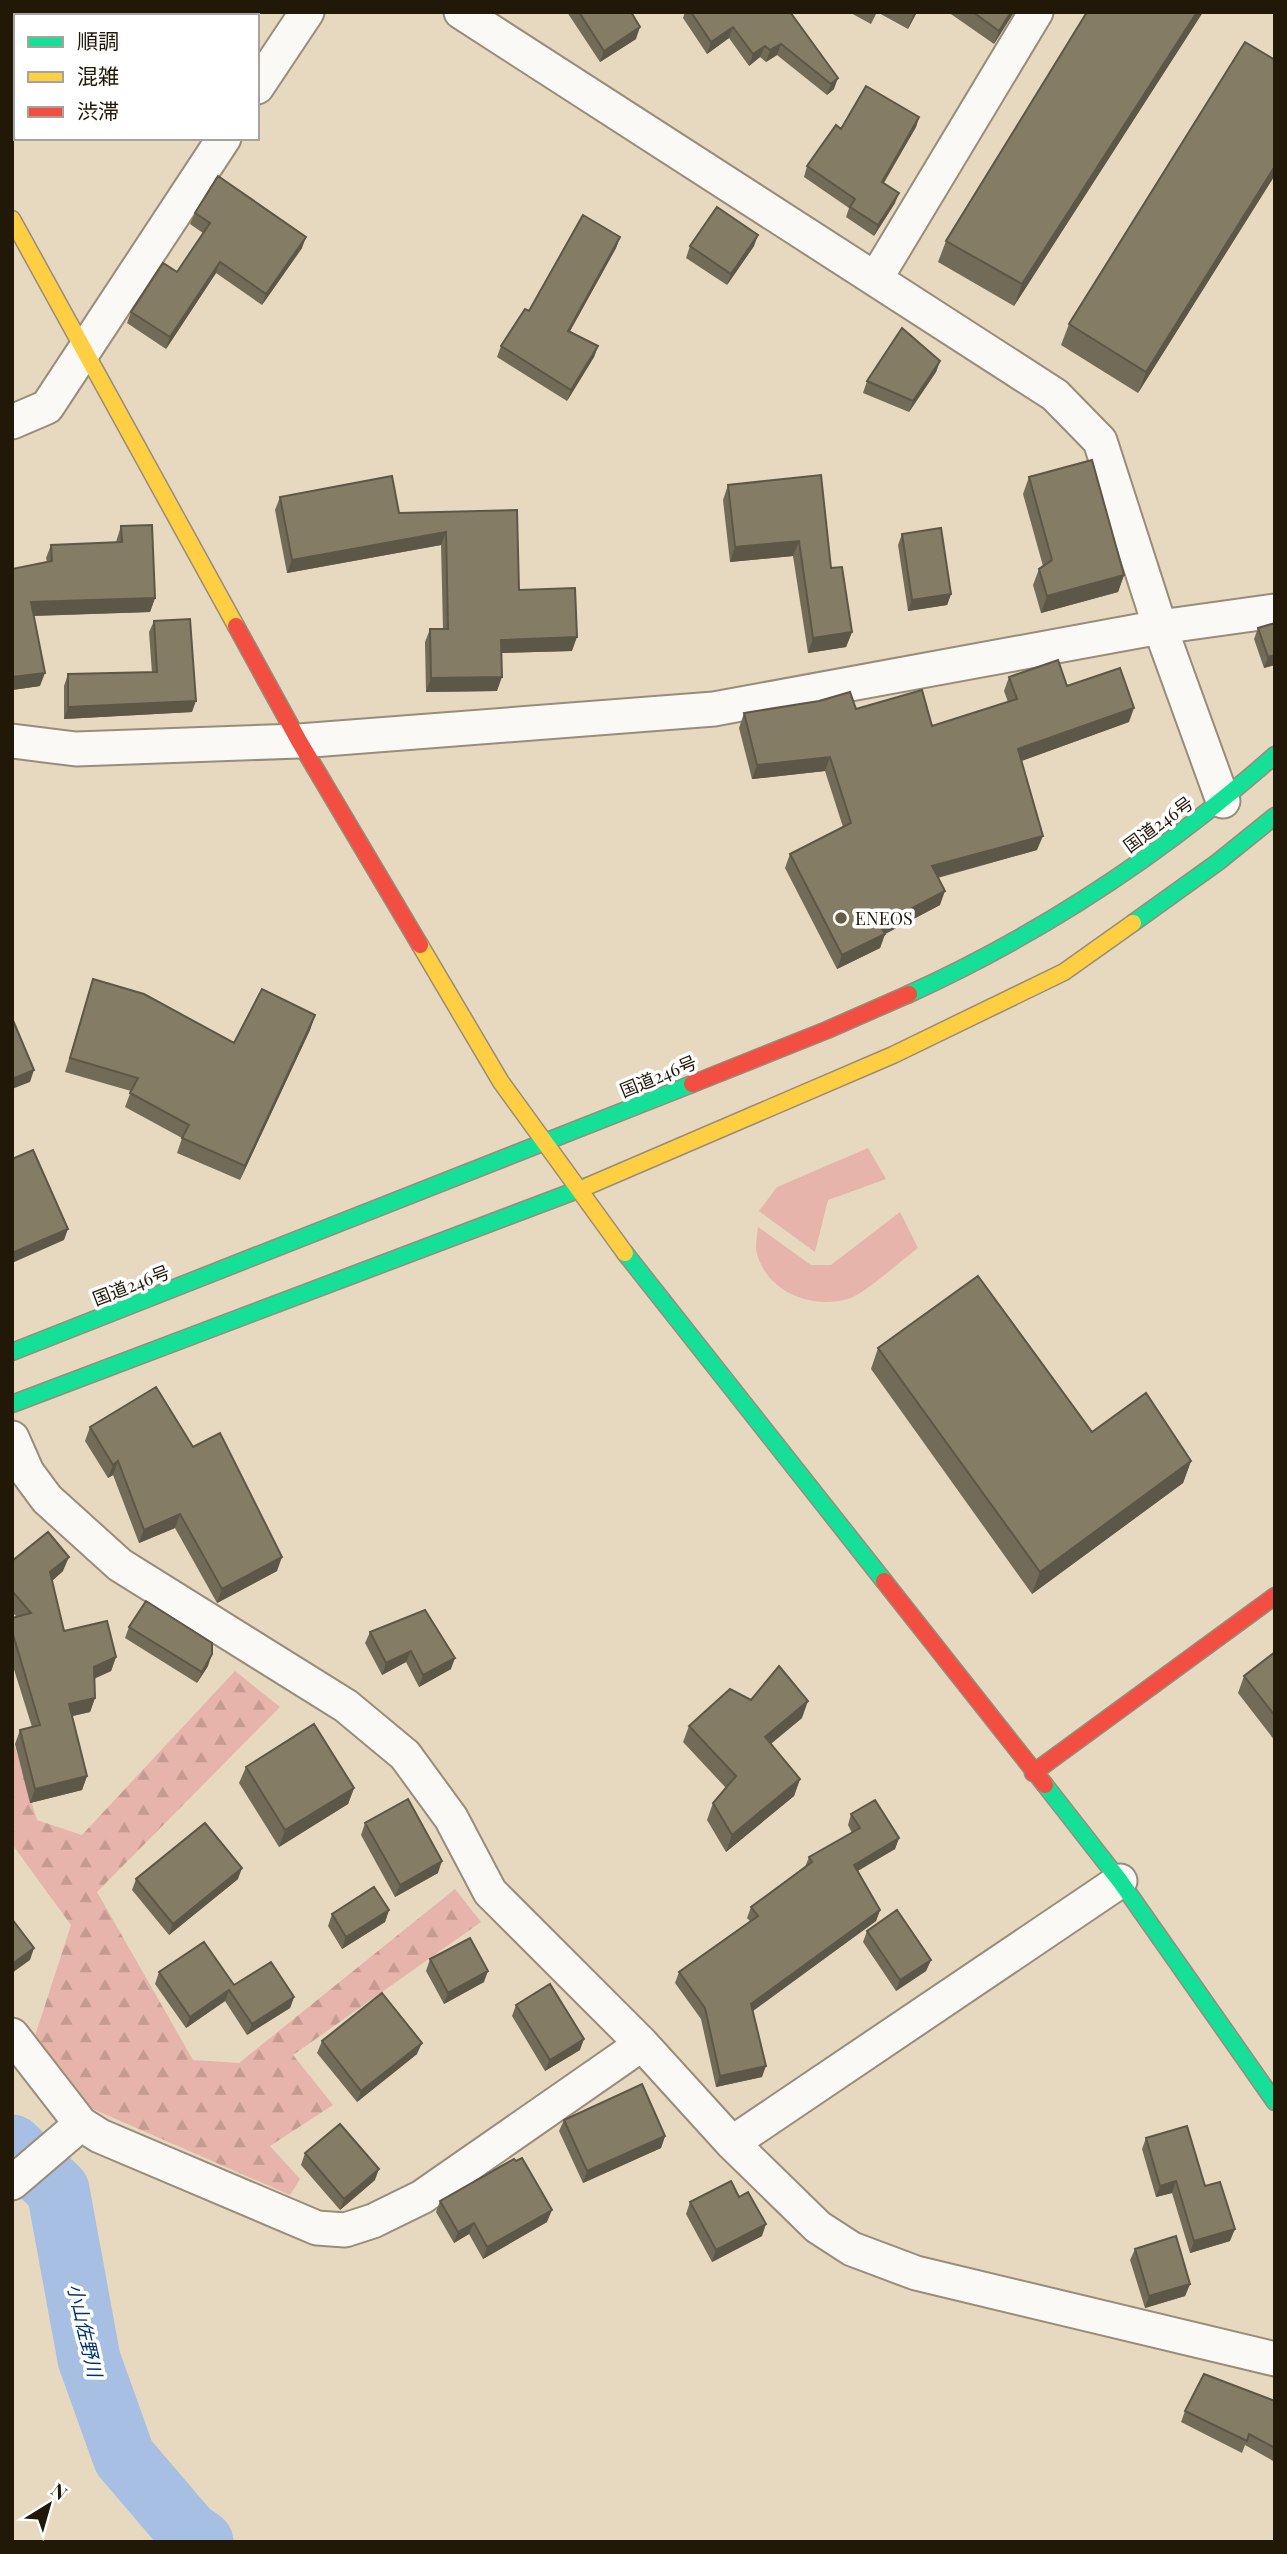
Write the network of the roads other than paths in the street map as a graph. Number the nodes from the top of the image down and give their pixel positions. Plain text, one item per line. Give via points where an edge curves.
1 (307, 12) edge
2 (460, 12) edge
3 (1036, 12) edge
4 (259, 84) edge
5 (223, 140) edge
6 (12, 219) edge
7 (876, 278) junction
8 (83, 351) junction
9 (12, 422) edge
10 (1275, 611) edge
11 (1160, 626) junction
12 (12, 741) edge
13 (299, 741) junction
14 (1275, 755) edge
15 (1223, 801) junction
16 (1275, 816) edge
17 (542, 1143) junction
18 (577, 1191) junction
19 (12, 1352) edge
20 (12, 1404) edge
21 (12, 1438) edge
22 (1275, 1596) edge
23 (1032, 1773) junction
24 (1120, 1881) junction
25 (12, 2035) edge
26 (642, 2044) junction
27 (1275, 2102) edge
28 (76, 2129) junction
29 (732, 2143) junction
30 (12, 2183) edge
31 (1275, 2359) edge

1 - 4 street
2 - 7 street
3 - 7 street
5 - 8 street
6 - 8 main road
7 - 11 street via 1055,395 1100,441
8 - 9 street via 47,407
8 - 13 main road
10 - 11 street
11 - 13 street via 714,709
11 - 15 street
12 - 13 street via 76,748
13 - 17 main road via 501,1082
14 - 15 main road, 国道246号
15 - 17 main road, 国道246号 via 1100,890 1008,944 859,1016
16 - 18 main road via 1064,972 893,1055
17 - 18 main road
17 - 19 main road, 国道246号
18 - 20 main road
18 - 23 main road
21 - 26 street via 27,1472 47,1499 120,1565 346,1706 405,1755 452,1818 490,1892
22 - 23 main road
23 - 24 main road
24 - 27 main road
24 - 29 street
25 - 28 street
26 - 28 street via 422,2197 345,2230 317,2228
26 - 29 street
28 - 30 street
29 - 31 street via 818,2227 852,2249 916,2273

